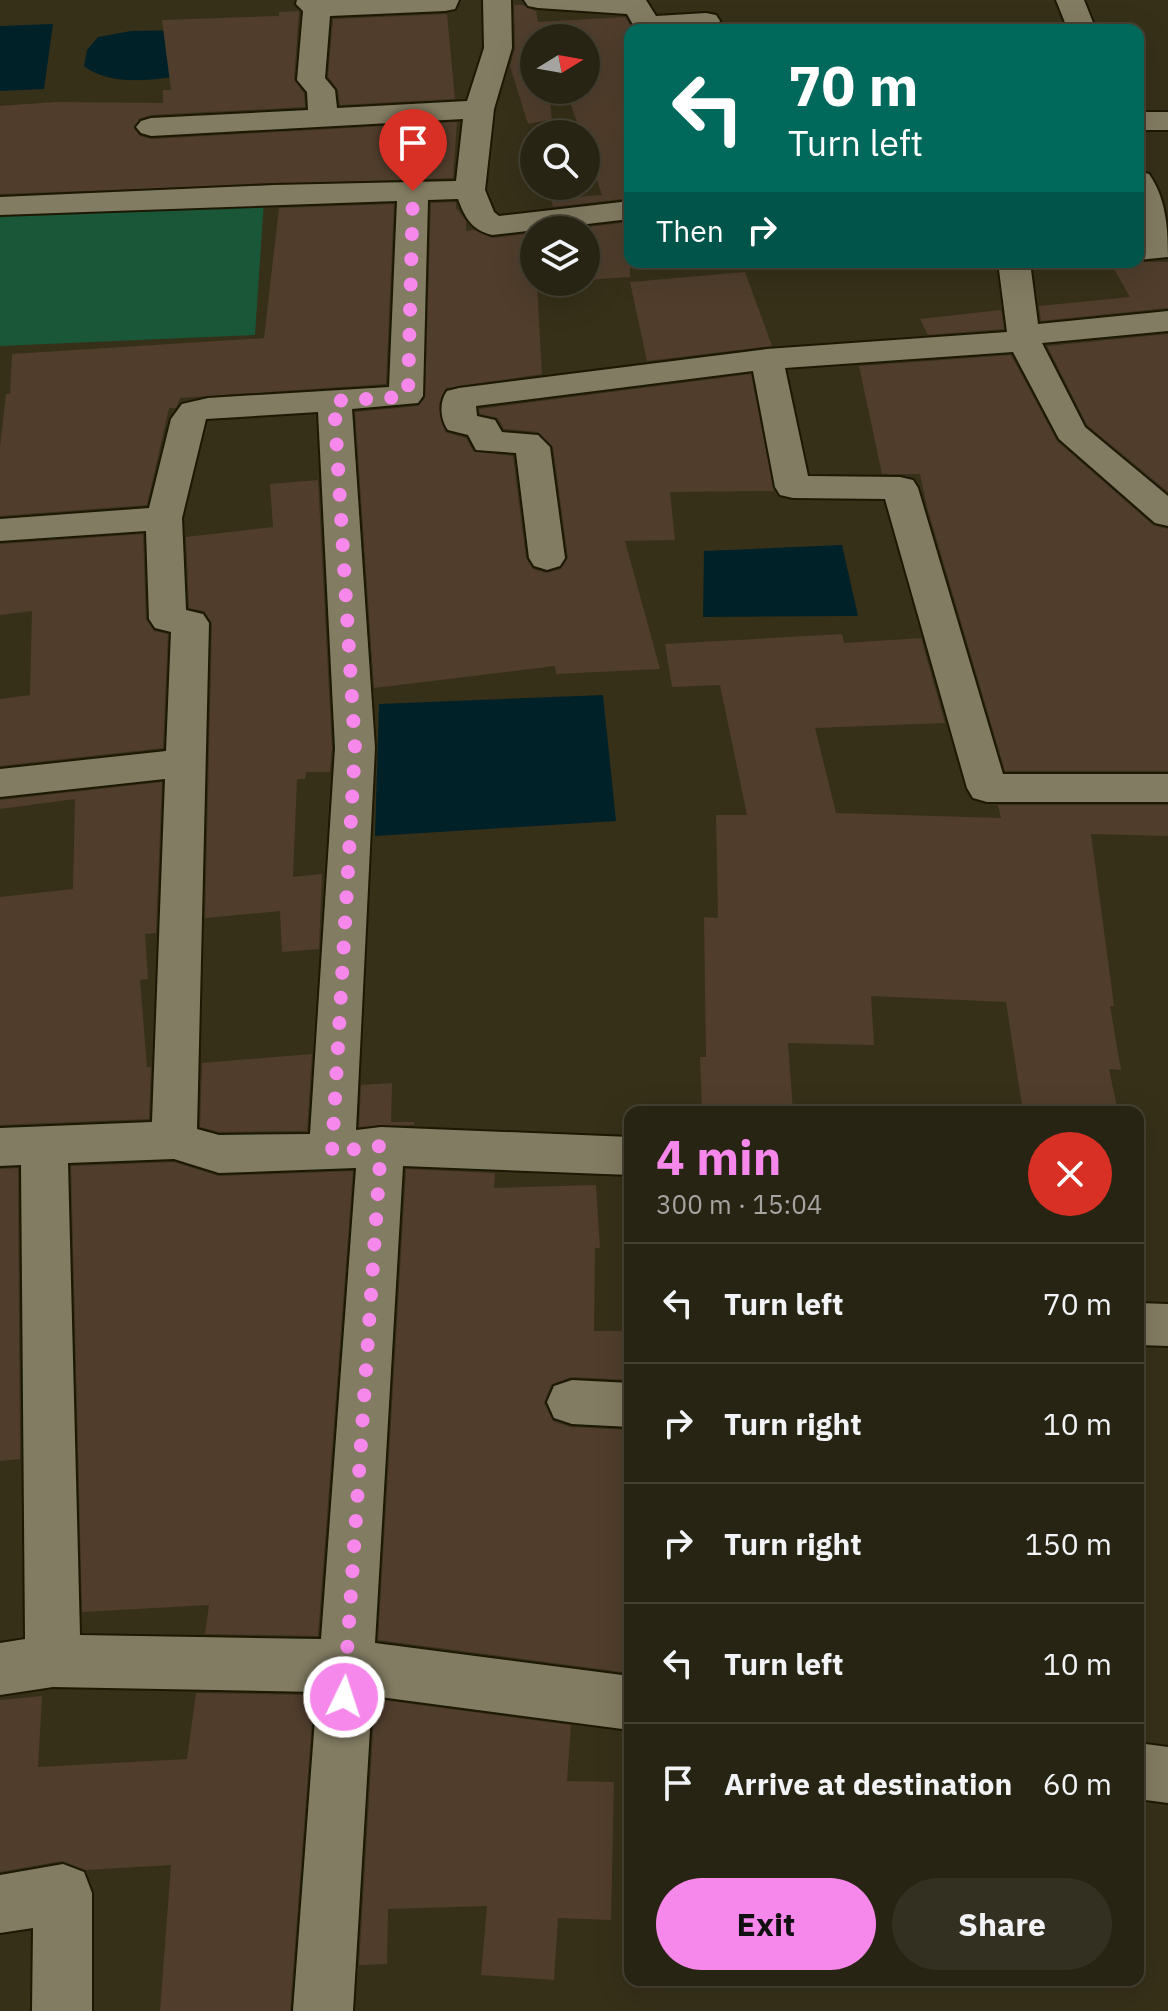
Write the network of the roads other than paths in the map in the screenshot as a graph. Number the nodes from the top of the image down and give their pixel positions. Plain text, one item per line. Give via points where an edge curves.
1 (445, 0) edge
2 (497, 0) edge
3 (538, 0) edge
4 (1070, 0) edge
5 (314, 4) edge
6 (704, 17) edge
7 (646, 24) edge
8 (653, 24) edge
9 (1080, 24) edge
10 (479, 109) junction
11 (323, 118) junction
12 (1144, 121) edge
13 (1168, 121) edge
14 (151, 127) dead end
15 (470, 190) junction
16 (413, 191) junction
17 (1144, 197) edge
18 (0, 206) edge
19 (624, 211) edge
20 (1144, 250) edge
21 (1015, 268) edge
22 (1168, 321) edge
23 (1024, 338) junction
24 (767, 359) junction
25 (334, 401) junction
26 (1168, 515) edge
27 (164, 518) junction
28 (0, 530) edge
29 (547, 558) dead end
30 (186, 763) junction
31 (0, 783) edge
32 (1168, 788) edge
33 (174, 1140) junction
34 (22, 1146) edge
35 (356, 1149) junction
36 (624, 1156) edge
37 (1144, 1324) edge
38 (1168, 1325) edge
39 (572, 1402) dead end
40 (624, 1405) edge
41 (53, 1661) junction
42 (346, 1666) junction
43 (0, 1669) edge
44 (624, 1702) edge
45 (1144, 1772) edge
46 (1168, 1775) edge
47 (0, 1904) edge
48 (62, 2011) edge
49 (323, 2011) edge

1 - 5 street
2 - 10 street via 498,48
3 - 7 street via 637,6
4 - 9 street
5 - 11 street via 311,80 321,90
6 - 8 street
10 - 11 street
10 - 15 street
11 - 14 street
12 - 13 street
15 - 16 street
15 - 19 street via 480,216 492,226
16 - 18 street
16 - 25 street via 408,392 401,397
17 - 20 street via 1162,249
21 - 23 street
22 - 23 street
23 - 24 street
23 - 26 street via 1071,432
24 - 29 street via 459,398 460,423 483,427 488,443 526,442 533,447
24 - 32 street via 793,487 900,488 987,788
25 - 27 street via 194,411
25 - 35 street via 355,748
27 - 28 street
27 - 30 street via 168,619 190,623
30 - 31 street
30 - 33 street
33 - 34 street
33 - 35 street via 219,1154
34 - 41 street
35 - 36 street
35 - 42 street
37 - 38 street
39 - 40 street
41 - 42 street
41 - 43 street
42 - 44 street
42 - 49 street
45 - 46 street
47 - 48 street via 63,1893

